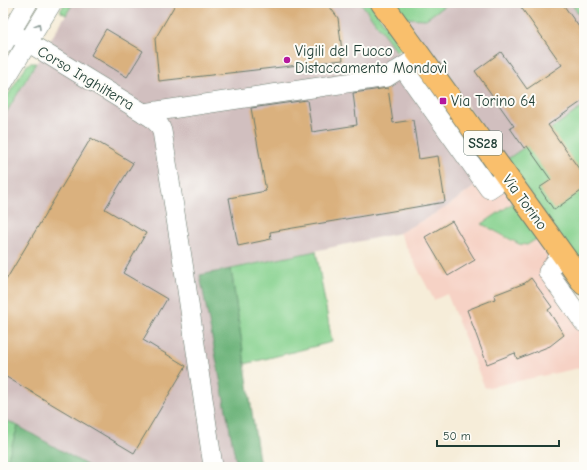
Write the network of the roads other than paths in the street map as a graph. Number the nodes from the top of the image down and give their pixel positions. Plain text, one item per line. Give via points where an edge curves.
1 (28, 3) edge
2 (52, 3) edge
3 (382, 3) edge
4 (7, 38) edge
5 (28, 43) junction
6 (411, 62) junction
7 (3, 83) edge
8 (144, 113) junction
9 (562, 253) junction
10 (584, 284) edge
11 (584, 323) edge
12 (213, 466) dead end

1 - 4 street
5 -> 2 street, Corso Inghilterra
3 - 6 main road, Via Torino / SS28
4 - 5 street
5 - 7 street, Corso Inghilterra
5 - 8 street, Corso Inghilterra
6 - 8 street via 387,77
6 - 9 main road, Via Torino / SS28 via 507,177
8 - 12 street, Corso Inghilterra via 160,126 163,136
9 - 10 main road, Via Torino / SS28
9 - 11 street via 548,272

